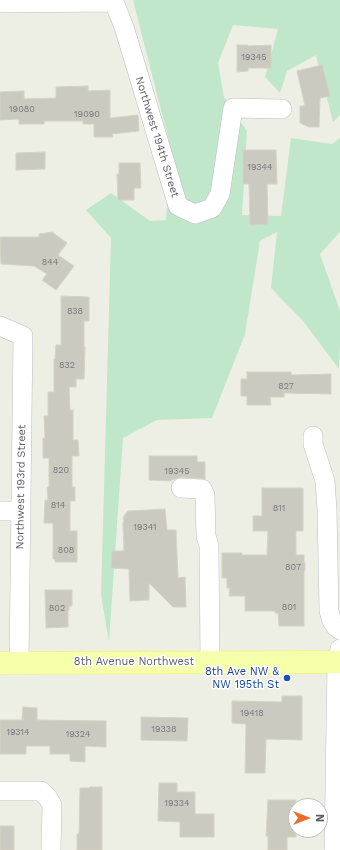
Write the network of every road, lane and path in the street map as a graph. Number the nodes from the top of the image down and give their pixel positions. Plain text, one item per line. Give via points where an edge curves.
1 (0, 3) edge
2 (282, 109) dead end
3 (0, 326) edge
4 (313, 436) dead end
5 (181, 488) dead end
6 (0, 511) edge
7 (21, 511) junction
8 (340, 630) edge
9 (339, 658) edge
10 (210, 662) junction
11 (10, 663) edge
12 (0, 791) edge
13 (51, 850) edge
14 (334, 850) edge

1 - 2 street, Northwest 194th Street via 114,2 124,27 178,206 195,214 212,208 220,194 233,108
3 - 7 street, Northwest 193rd Street via 23,336
4 - 8 street via 313,444 325,480 329,612 332,621
5 - 10 street via 202,490 205,495 206,536 209,546
6 - 7 street
7 - 11 street, Northwest 193rd Street
9 - 10 main road, 8th Avenue Northwest
9 - 14 street
10 - 11 main road, 8th Avenue Northwest
12 - 13 street via 41,791 48,798 52,805

